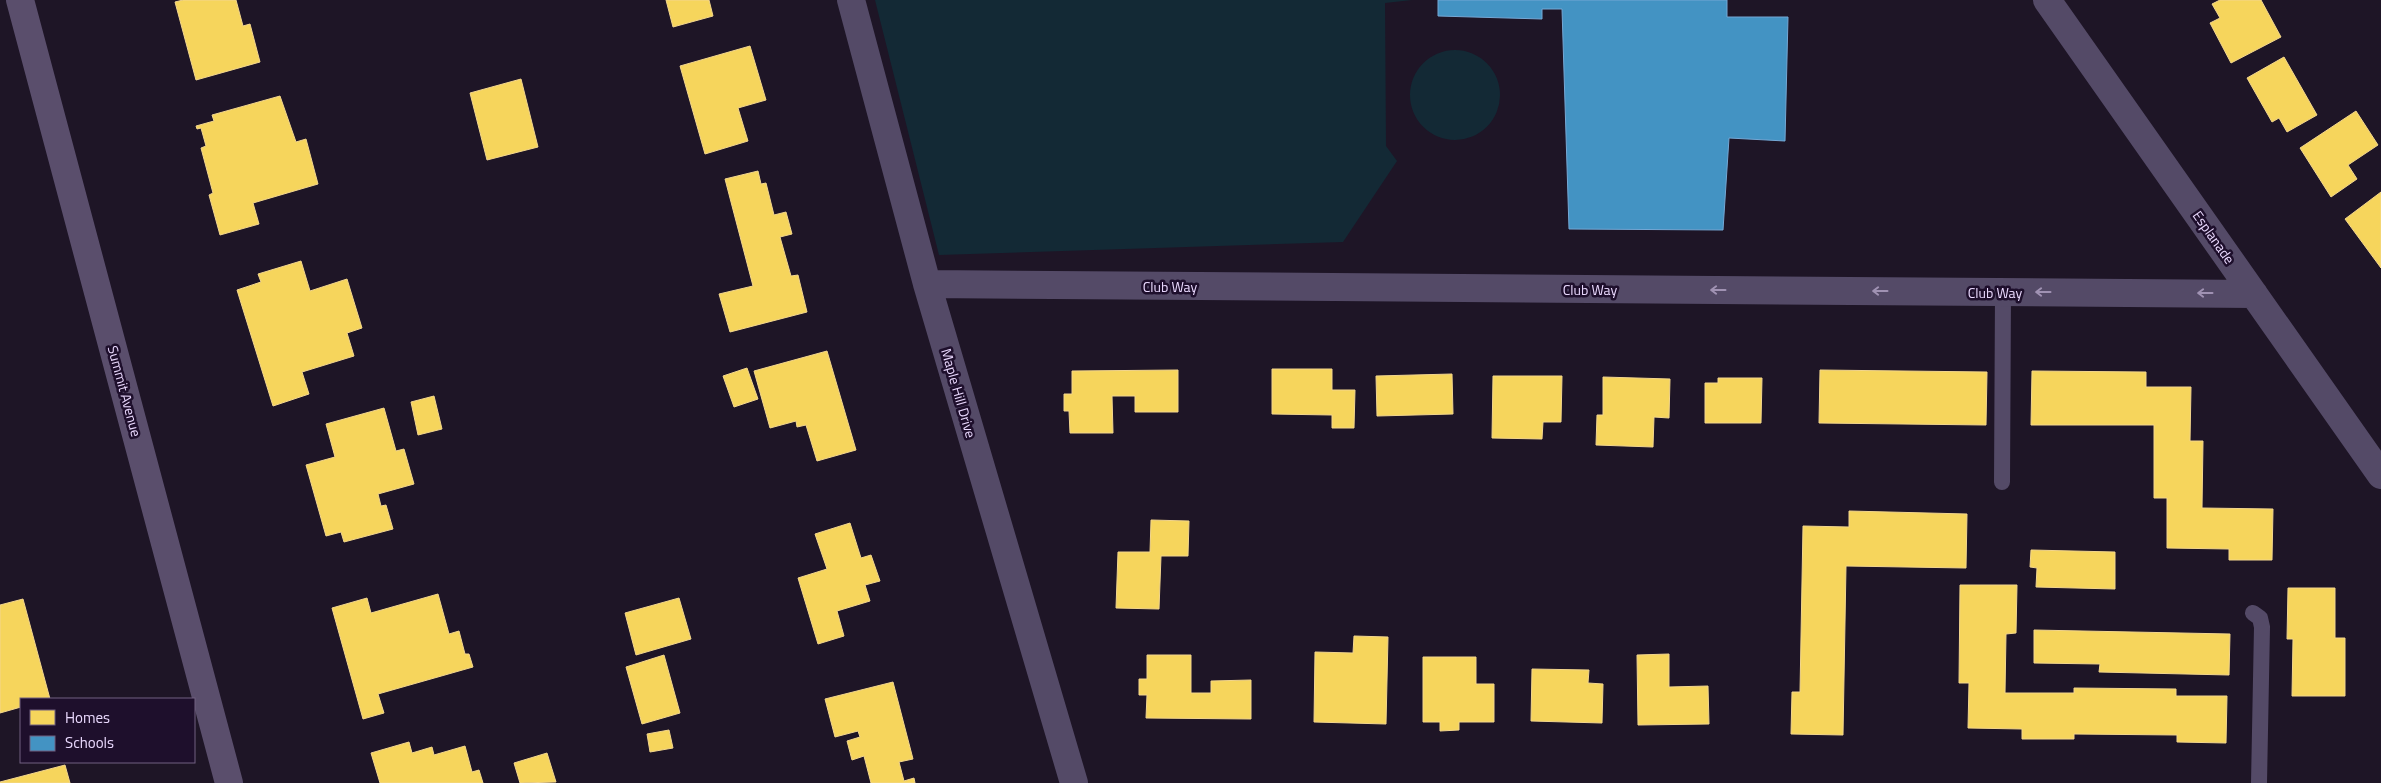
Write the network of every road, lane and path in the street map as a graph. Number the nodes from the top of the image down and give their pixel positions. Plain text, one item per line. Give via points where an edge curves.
1 (20, 0) edge
2 (851, 0) edge
3 (2047, 0) edge
4 (927, 284) junction
5 (2003, 292) junction
6 (2254, 294) junction
7 (2381, 475) edge
8 (2002, 482) dead end
9 (2253, 613) dead end
10 (229, 783) edge
11 (1074, 783) edge
12 (2259, 783) edge

1 - 10 street, Summit Avenue
2 - 4 street, Maple Hill Drive
3 - 6 street, Esplanade
5 -> 4 street, Club Way
4 - 11 street, Maple Hill Drive
6 -> 5 street, Club Way
5 - 8 lane
6 - 7 street, Esplanade
9 - 12 lane via 2260,618 2262,626

